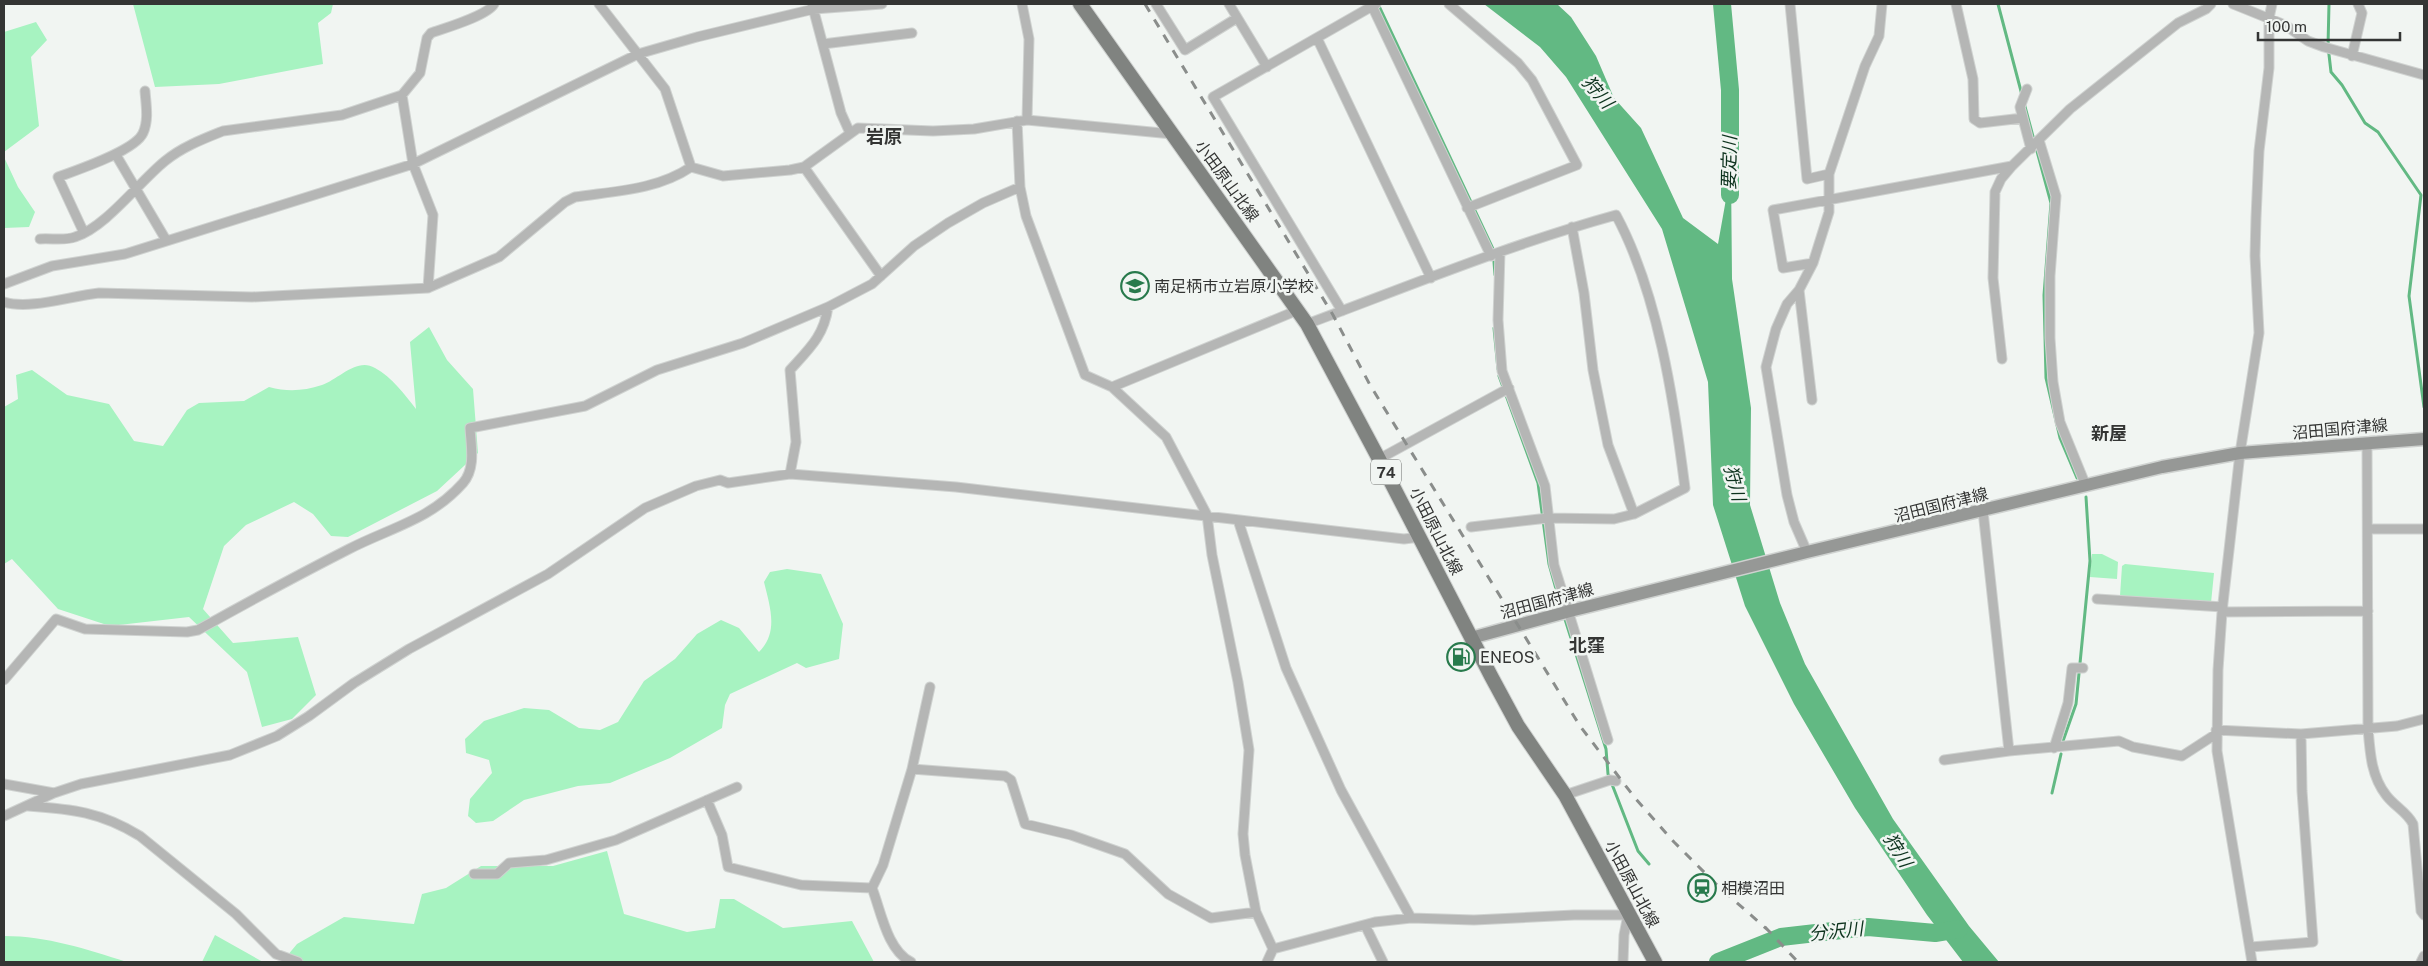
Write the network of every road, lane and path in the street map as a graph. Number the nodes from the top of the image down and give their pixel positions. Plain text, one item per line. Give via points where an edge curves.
1 (494, 4) edge
2 (599, 4) edge
3 (882, 4) edge
4 (1022, 4) edge
5 (1080, 4) edge
6 (1156, 4) edge
7 (1229, 4) edge
8 (1449, 4) edge
9 (1790, 4) edge
10 (1882, 4) edge
11 (1956, 4) edge
12 (2212, 4) edge
13 (2233, 4) edge
14 (2272, 4) edge
15 (2358, 4) edge
16 (1374, 5) edge
17 (813, 6) edge
18 (1237, 18) junction
19 (2269, 18) junction
20 (912, 33) dead end
21 (1317, 38) junction
22 (823, 44) junction
23 (638, 54) junction
24 (2352, 56) junction
25 (1267, 67) junction
26 (2424, 75) edge
27 (2027, 89) dead end
28 (145, 91) dead end
29 (402, 95) junction
30 (2023, 118) junction
31 (1027, 120) junction
32 (1017, 121) junction
33 (850, 133) junction
34 (1172, 134) junction
35 (2039, 140) junction
36 (2031, 149) junction
37 (116, 155) junction
38 (413, 164) junction
39 (2012, 166) junction
40 (691, 167) junction
41 (804, 167) junction
42 (1829, 174) junction
43 (1020, 187) junction
44 (136, 189) junction
45 (1831, 198) junction
46 (1467, 208) junction
47 (1572, 227) junction
48 (84, 233) junction
49 (40, 238) dead end
50 (166, 240) junction
51 (1500, 252) junction
52 (1491, 256) junction
53 (1813, 263) junction
54 (881, 276) junction
55 (1431, 278) junction
56 (4, 284) edge
57 (428, 288) junction
58 (1799, 290) junction
59 (4, 302) edge
60 (828, 306) junction
61 (1298, 310) junction
62 (1342, 311) junction
63 (1307, 324) junction
64 (2002, 359) dead end
65 (1112, 387) junction
66 (1509, 388) junction
67 (1812, 400) dead end
68 (2424, 439) edge
69 (2367, 443) junction
70 (2240, 454) junction
71 (1380, 459) junction
72 (790, 474) junction
73 (2086, 486) junction
74 (1983, 511) junction
75 (1634, 514) junction
76 (1207, 516) junction
77 (1548, 518) junction
78 (1238, 520) junction
79 (1471, 527) dead end
80 (2368, 529) junction
81 (2424, 529) edge
82 (1420, 537) junction
83 (1807, 552) junction
84 (2097, 599) dead end
85 (2223, 610) junction
86 (1570, 611) junction
87 (2368, 611) junction
88 (1471, 638) junction
89 (2078, 668) dead end
90 (4, 680) edge
91 (930, 687) dead end
92 (2424, 719) edge
93 (2368, 728) junction
94 (2216, 732) junction
95 (2301, 734) junction
96 (1608, 740) dead end
97 (2054, 748) junction
98 (2009, 751) junction
99 (1944, 760) dead end
100 (912, 769) junction
101 (1616, 781) dead end
102 (4, 784) edge
103 (737, 787) dead end
104 (54, 793) junction
105 (1565, 795) junction
106 (707, 800) junction
107 (28, 806) junction
108 (4, 816) edge
109 (474, 874) dead end
110 (872, 888) junction
111 (1256, 912) junction
112 (1628, 915) junction
113 (2424, 915) edge
114 (1411, 918) junction
115 (1365, 925) junction
116 (2251, 947) junction
117 (1272, 949) junction
118 (2424, 956) edge
119 (298, 962) edge
120 (911, 962) edge
121 (1267, 962) edge
122 (1383, 962) edge
123 (1623, 962) edge
124 (1655, 962) edge
125 (2252, 962) edge
126 (2421, 962) edge

1 - 29 street via 472,18 431,33 427,38 420,73
2 - 23 street
3 - 17 street
4 - 31 street via 1029,39
5 - 34 main road, 小田原山北線 / 74
6 - 18 street via 1185,50
7 - 18 street
8 - 46 street via 1518,63 1532,80 1578,165
9 - 42 street via 1807,179
10 - 42 street via 1879,36 1865,66
11 - 30 street via 1973,79 1974,119 1980,123
12 - 35 street via 2163,34 2070,109
13 - 19 street
14 - 19 street
15 - 24 street via 2362,13
16 - 21 street
16 - 46 street
17 - 22 street
17 - 23 street
18 - 25 street
19 - 24 street via 2324,48
19 - 70 street via 2269,68 2259,151 2256,218 2259,333
20 - 22 street
21 - 25 street
21 - 55 street
22 - 33 street via 841,113
23 - 38 street
23 - 40 street via 665,89
24 - 26 street
25 - 62 street via 1213,97
27 - 30 street via 2020,107
28 - 37 street via 147,119 142,135
29 - 38 street
29 - 44 street via 342,115 223,131 166,160
30 - 36 street
31 - 32 street
31 - 34 street
32 - 33 street via 933,132 858,128
32 - 43 street
33 - 41 street
34 - 61 main road, 小田原山北線 / 74
35 - 36 street
35 - 73 street via 2056,196 2050,276 2054,390 2060,422
36 - 39 street
37 - 44 street
37 - 48 street via 58,177
38 - 50 street
38 - 57 street via 433,215
39 - 45 street
39 - 64 street via 1995,192 1993,278
40 - 41 street via 723,176
40 - 57 street via 676,177 650,186 575,197 499,257
41 - 54 street
42 - 45 street
43 - 54 street via 948,223 914,246
43 - 65 street via 1026,216 1085,376
44 - 48 street
44 - 50 street
45 - 53 street
45 - 53 street via 1773,210 1783,268
46 - 52 street
47 - 51 street
47 - 75 street via 1606,435 1620,482
47 - 75 street via 1616,215 1629,238 1668,376 1685,488
48 - 49 street via 72,238
50 - 56 street via 125,254 52,266
51 - 52 street
51 - 66 street via 1499,347 1502,371
52 - 55 street
53 - 58 street
54 - 60 street via 872,284
55 - 62 street
57 - 59 street via 252,297 98,293 23,306
58 - 67 street
58 - 83 street via 1787,304 1776,328 1766,367 1787,495
60 - 72 street via 826,323 816,341 790,370 796,442
60 - 90 street via 743,343 657,370 585,406 470,428 472,461 463,482 433,510 351,548 198,630 107,631 86,629 56,619
61 - 63 main road, 小田原山北線 / 74
61 - 65 street
62 - 63 street
63 - 71 main road, 小田原山北線 / 74
65 - 76 street via 1166,437
66 - 71 street
66 - 77 street via 1544,486
68 - 69 main road, 沼田国府津線
69 - 70 main road, 沼田国府津線
69 - 80 street
70 - 73 main road, 沼田国府津線 via 2162,467
70 - 85 street
71 - 82 main road, 小田原山北線 / 74
72 - 76 street via 956,487
72 - 104 street via 728,482 720,480 696,486 646,508 548,574 401,654 277,736 230,755 80,784
73 - 74 main road, 沼田国府津線
74 - 83 main road, 沼田国府津線
74 - 98 street
75 - 77 street via 1614,519
76 - 78 street
76 - 111 street via 1248,750 1243,834
77 - 79 street
77 - 86 street via 1554,565
78 - 82 street via 1404,539
78 - 114 street via 1286,668 1341,790
80 - 81 street
80 - 87 street
82 - 88 main road, 小田原山北線 / 74
83 - 86 main road, 沼田国府津線
84 - 85 street
85 - 87 street
85 - 94 street
86 - 88 main road, 沼田国府津線
86 - 96 street
87 - 93 street
88 - 105 main road, 小田原山北線 / 74 via 1518,726
89 - 97 street via 2072,668 2068,703
91 - 100 street
92 - 93 street via 2397,726
93 - 95 street
93 - 113 street via 2375,774 2385,794 2409,816 2412,824
94 - 95 street
94 - 97 street via 2182,756 2133,747 2119,741
94 - 116 street
95 - 116 street via 2313,942
97 - 98 street
98 - 99 street
100 - 110 street via 883,865
100 - 111 street via 1005,776 1011,780 1025,824 1071,835 1125,854 1168,894 1211,918
101 - 105 street via 1610,780
102 - 104 street
103 - 106 street
104 - 107 street
105 - 112 main road, 小田原山北線 / 74
106 - 109 street via 616,840 546,860 510,863 497,874
106 - 110 street via 722,835 728,867 801,885
107 - 108 street
107 - 119 street via 70,809 107,818 123,826 140,836 236,914 276,954
110 - 120 street via 890,938
111 - 117 street
112 - 114 street via 1474,920
112 - 123 street
112 - 124 main road, 小田原山北線 / 74
114 - 115 street
115 - 117 street
115 - 122 street
116 - 125 street
117 - 121 street
118 - 126 street

